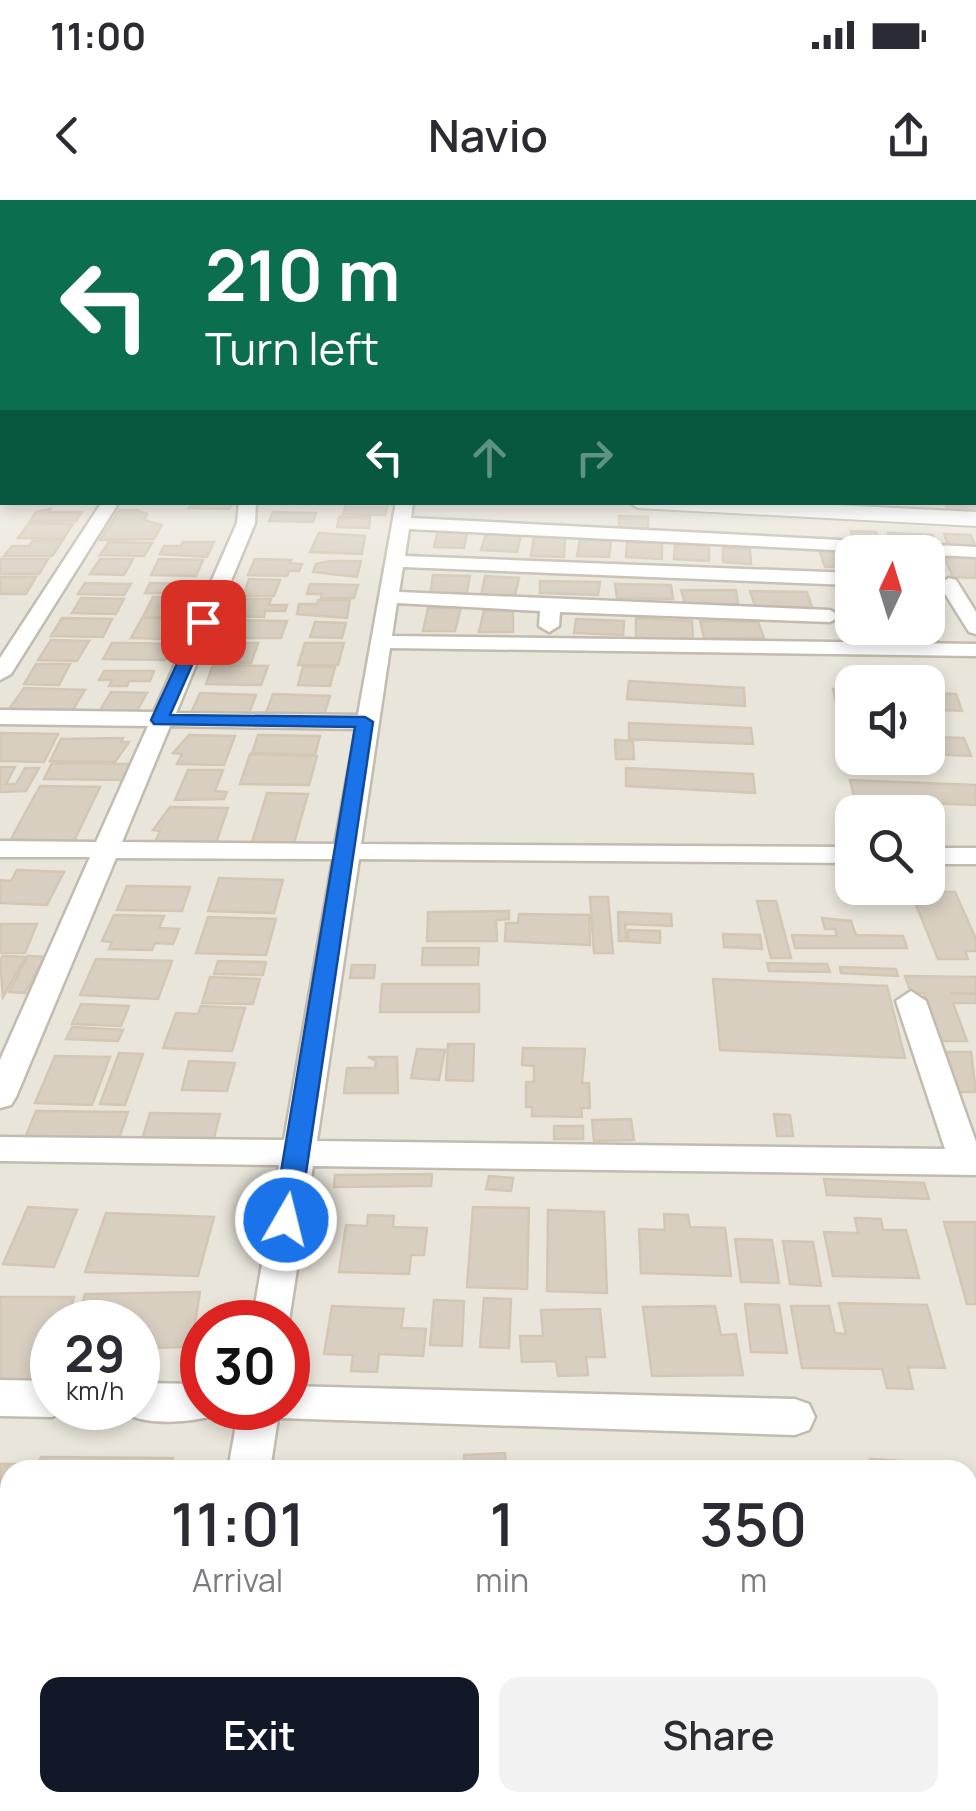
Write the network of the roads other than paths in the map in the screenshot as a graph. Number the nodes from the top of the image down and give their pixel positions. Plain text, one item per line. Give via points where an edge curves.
1 (109, 505) edge
2 (248, 505) edge
3 (726, 505) edge
4 (899, 509) edge
5 (403, 513) edge
6 (976, 519) edge
7 (976, 552) edge
8 (397, 561) junction
9 (835, 578) edge
10 (945, 584) edge
11 (949, 584) junction
12 (976, 585) edge
13 (389, 598) junction
14 (550, 606) junction
15 (830, 616) dead end
16 (976, 628) edge
17 (381, 642) junction
18 (549, 644) junction
19 (976, 650) edge
20 (0, 674) edge
21 (0, 718) edge
22 (160, 720) junction
23 (365, 722) junction
24 (0, 848) edge
25 (105, 851) junction
26 (345, 851) junction
27 (835, 855) edge
28 (945, 856) edge
29 (976, 856) edge
30 (910, 1001) dead end
31 (0, 1098) edge
32 (0, 1149) edge
33 (296, 1152) junction
34 (971, 1162) edge
35 (274, 1300) edge
36 (0, 1398) edge
37 (30, 1399) edge
38 (310, 1405) edge
39 (795, 1417) dead end
40 (255, 1430) edge
41 (251, 1460) edge

1 - 20 street
2 - 22 street
3 - 4 street
4 - 6 street
5 - 7 street
5 - 8 street
8 - 9 street
8 - 13 street
10 - 11 street
11 - 12 street
11 - 16 street
13 - 14 street
13 - 17 street
14 - 15 street
14 - 18 street
17 - 18 street
17 - 23 street
18 - 19 street
21 - 22 street
22 - 23 street
22 - 25 street
23 - 26 street
24 - 25 street
25 - 26 street
25 - 31 street
26 - 27 street
26 - 33 street
28 - 29 street
30 - 34 street
32 - 33 street
33 - 34 street
33 - 35 street
36 - 37 street
38 - 39 street
40 - 41 street

